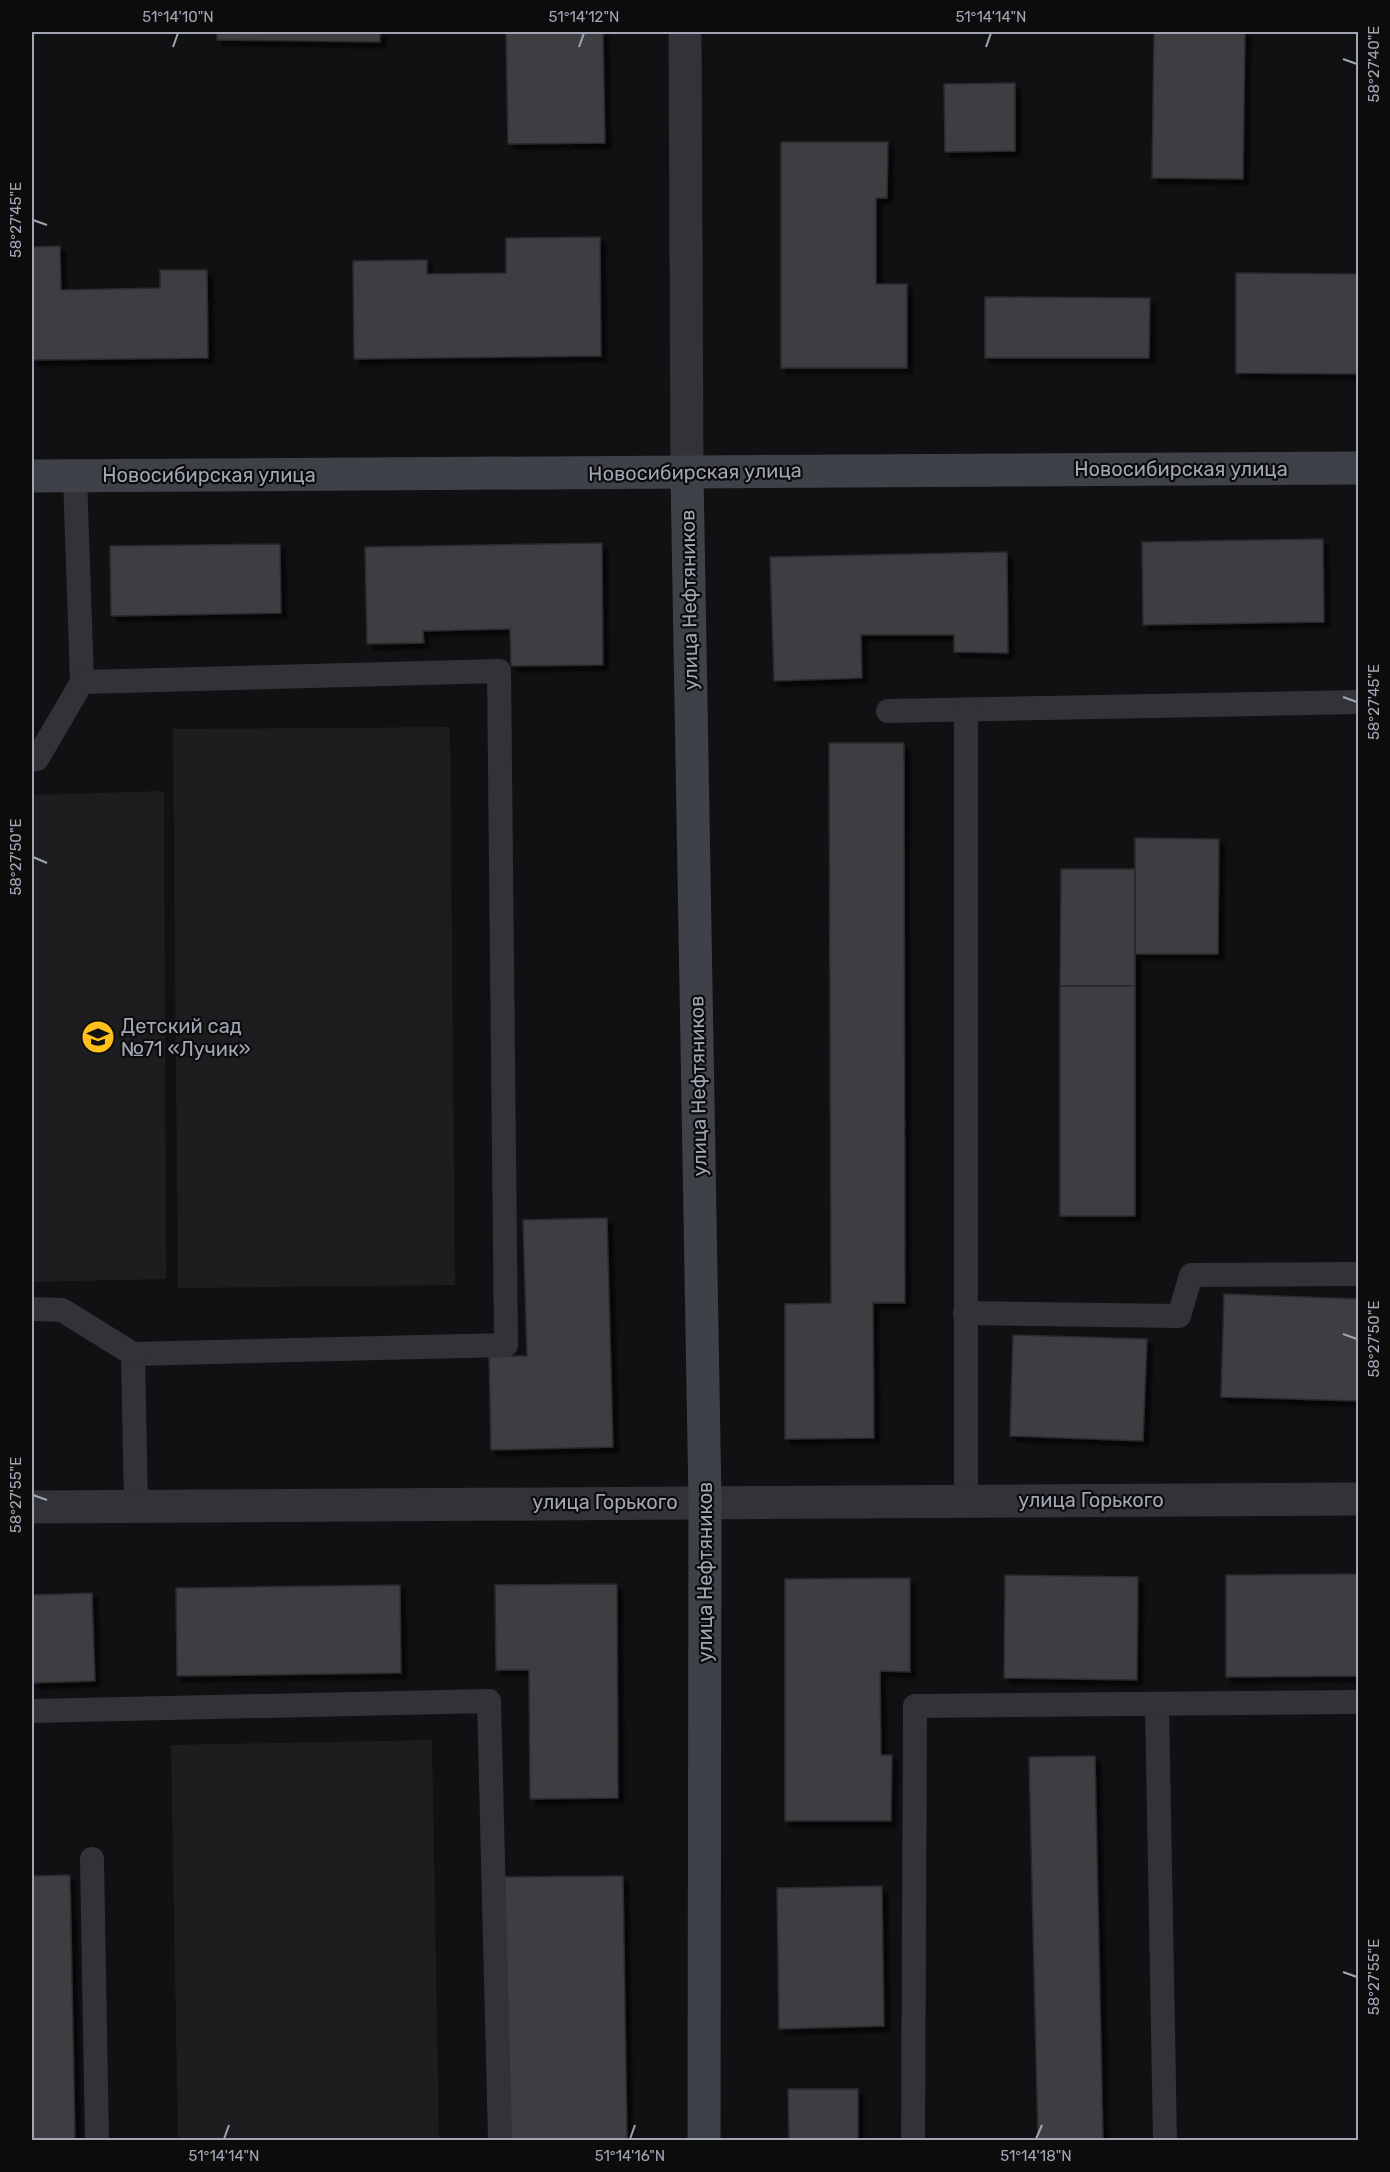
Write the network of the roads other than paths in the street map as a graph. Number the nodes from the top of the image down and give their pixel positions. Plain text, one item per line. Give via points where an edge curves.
1 (685, 32) edge
2 (1359, 468) edge
3 (687, 474) junction
4 (32, 476) edge
5 (75, 476) junction
6 (82, 682) junction
7 (1359, 702) edge
8 (888, 711) dead end
9 (966, 712) junction
10 (32, 760) edge
11 (1359, 1274) edge
12 (32, 1309) edge
13 (965, 1313) junction
14 (133, 1354) junction
15 (1359, 1499) edge
16 (705, 1501) junction
17 (966, 1501) junction
18 (136, 1506) junction
19 (32, 1507) edge
20 (1359, 1702) edge
21 (1157, 1704) junction
22 (32, 1712) edge
23 (92, 1860) dead end
24 (97, 2140) edge
25 (500, 2140) edge
26 (704, 2140) edge
27 (914, 2140) edge
28 (1165, 2140) edge

1 - 3 street, улица Нефтяников
2 - 3 main road, Новосибирская улица
3 - 5 main road, Новосибирская улица
3 - 16 main road, улица Нефтяников
4 - 5 main road, Новосибирская улица
5 - 6 lane
6 - 10 lane via 37,759
6 - 14 lane via 499,672 506,1345
7 - 9 lane
8 - 9 lane
9 - 13 lane
11 - 13 lane via 1191,1275 1179,1316
12 - 14 lane via 62,1310
13 - 17 lane
14 - 18 lane
15 - 17 street, улица Горького
16 - 17 street, улица Горького
16 - 18 street, улица Горького
16 - 26 main road, улица Нефтяников
18 - 19 street, улица Горького
20 - 21 lane
21 - 27 lane via 915,1706
21 - 28 lane
22 - 25 lane via 489,1701
23 - 24 lane

